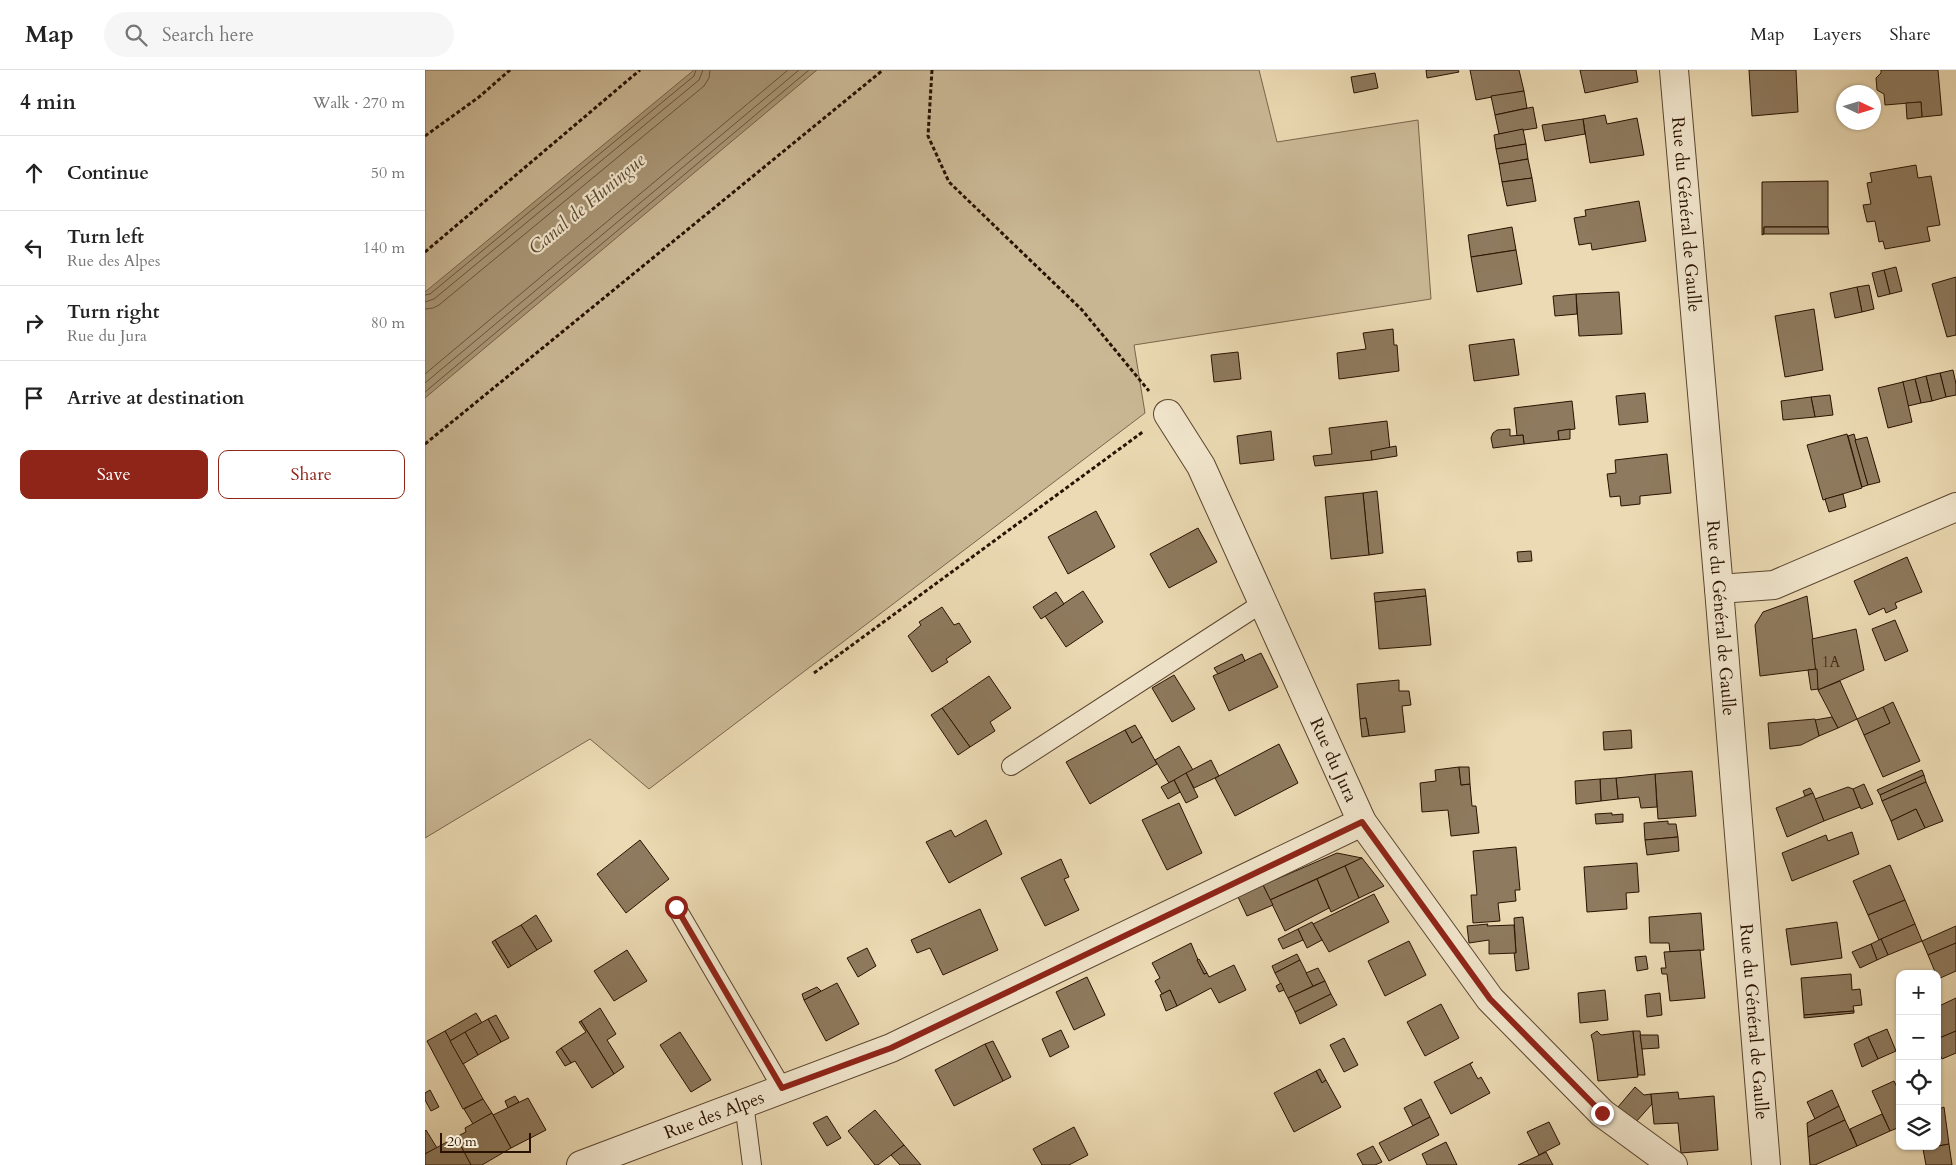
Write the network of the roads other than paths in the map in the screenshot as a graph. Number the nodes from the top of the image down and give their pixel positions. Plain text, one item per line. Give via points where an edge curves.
1 (1674, 70) edge
2 (1168, 414) road end
3 (1956, 507) edge
4 (1719, 589) junction
5 (1264, 602) junction
6 (1011, 766) dead end
7 (1362, 822) junction
8 (676, 907) dead end
9 (782, 1088) junction
10 (744, 1103) junction
11 (581, 1165) edge
12 (752, 1165) edge
13 (1673, 1165) edge
14 (1766, 1165) edge

1 - 4 street, Rue du Général de Gaulle
2 - 5 street, Rue du Jura via 1201,466
3 - 4 street via 1775,584
4 - 14 street, Rue du Général de Gaulle
5 - 6 lane
5 - 7 street, Rue du Jura
7 - 9 street, Rue des Alpes via 891,1048
7 - 13 street, Rue du Jura via 1490,999 1602,1113
8 - 9 lane
9 - 10 street, Rue des Alpes
10 - 11 street, Rue des Alpes
10 - 12 lane

